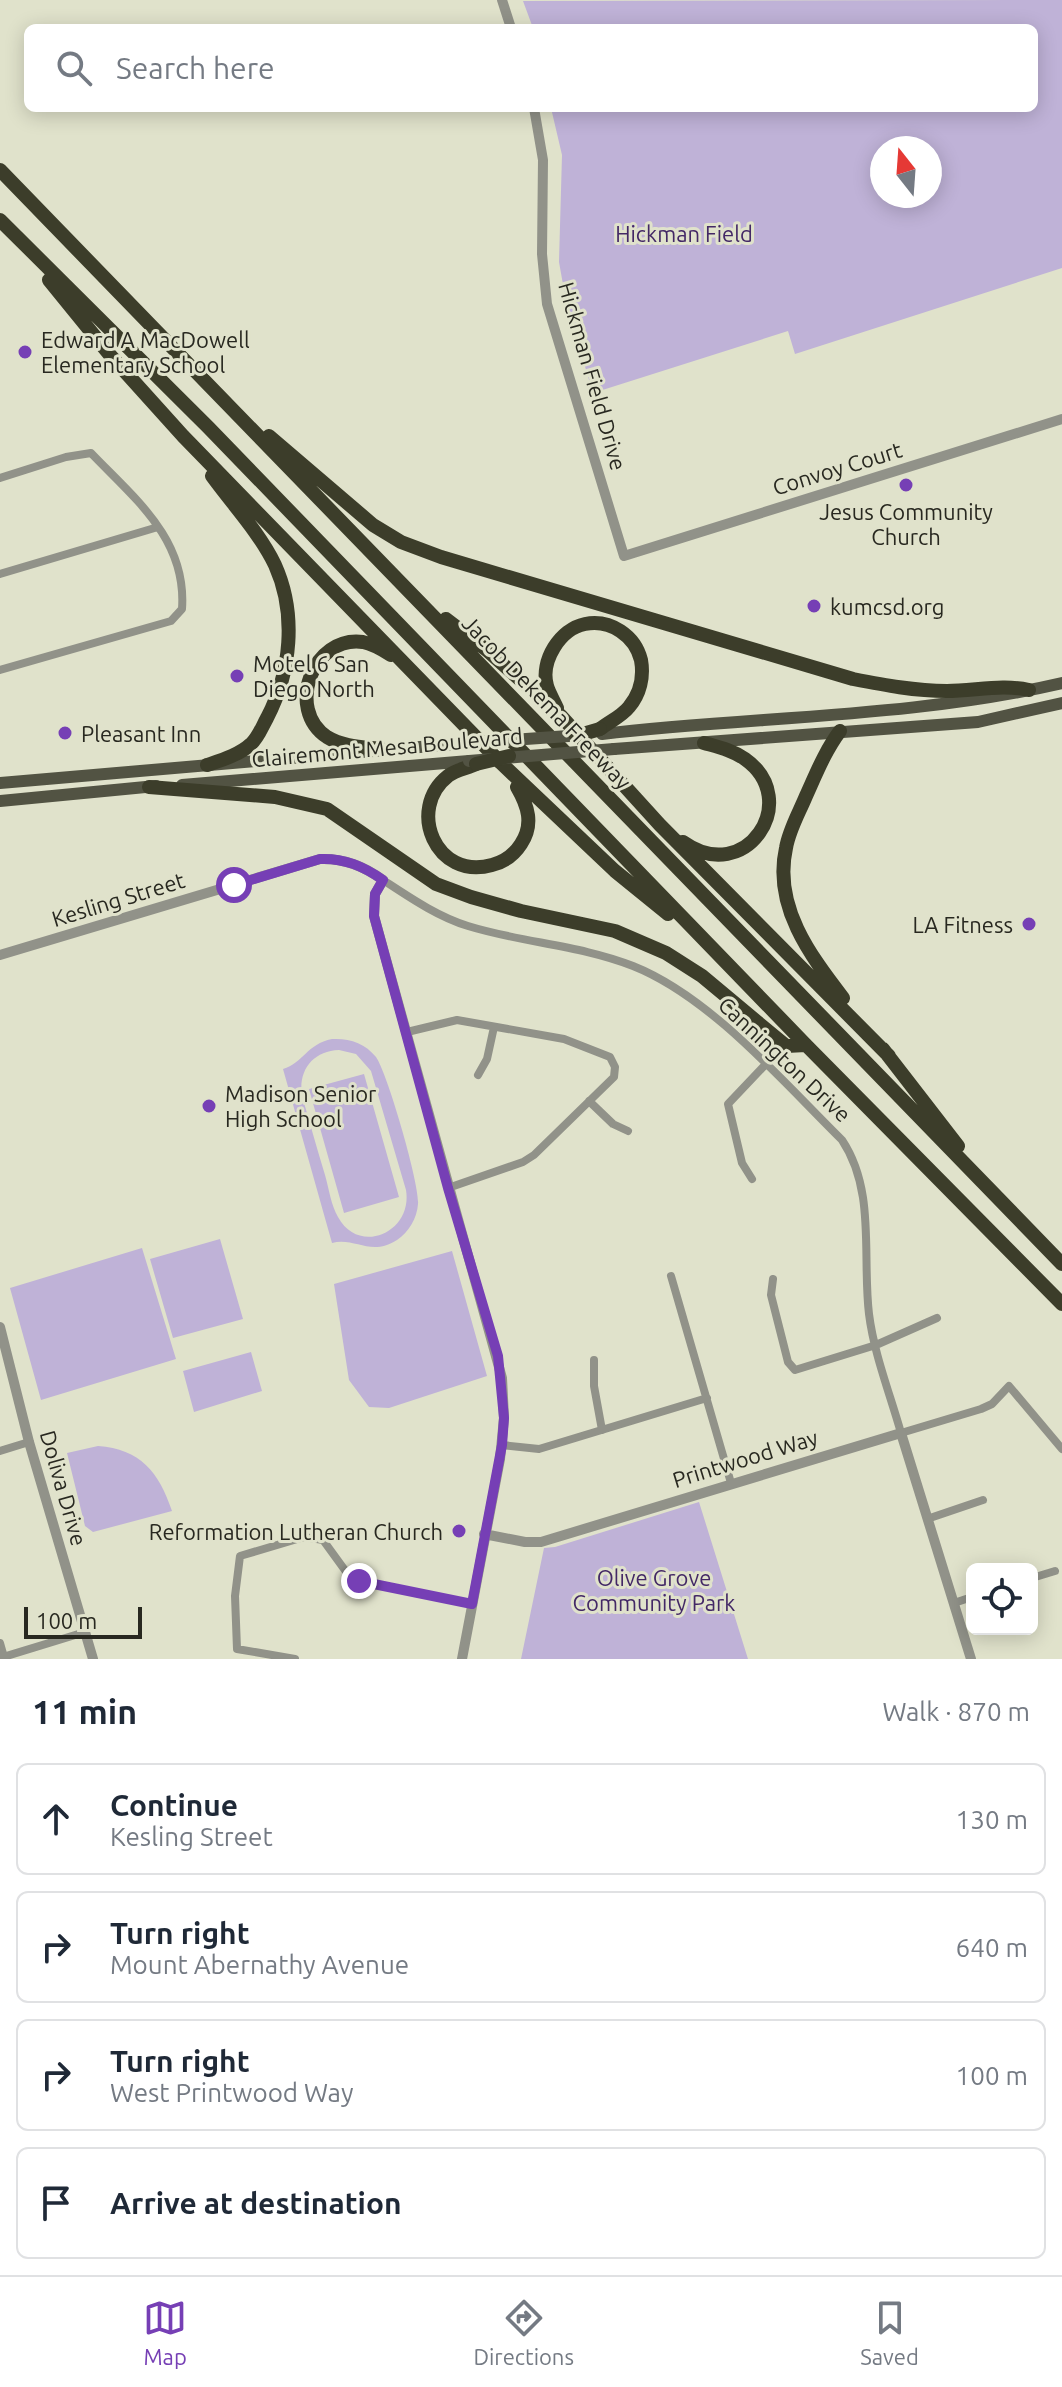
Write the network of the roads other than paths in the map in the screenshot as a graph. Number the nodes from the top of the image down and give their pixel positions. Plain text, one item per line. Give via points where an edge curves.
1 (502, 0) edge
2 (510, 24) edge
3 (535, 112) edge
4 (0, 170) edge
5 (3, 223) edge
6 (203, 379) junction
7 (1062, 419) edge
8 (183, 436) junction
9 (0, 478) edge
10 (158, 527) junction
11 (624, 556) joint
12 (0, 574) edge
13 (404, 586) junction
14 (0, 670) edge
15 (423, 681) junction
16 (1062, 683) edge
17 (1029, 690) junction
18 (1062, 703) edge
19 (561, 716) junction
20 (840, 731) junction
21 (601, 732) junction
22 (576, 736) joint
23 (704, 743) junction
24 (381, 749) junction
25 (505, 760) junction
26 (473, 763) junction
27 (207, 765) junction
28 (0, 783) edge
29 (149, 787) junction
30 (0, 801) edge
31 (660, 825) junction
32 (383, 880) junction
33 (718, 954) junction
34 (0, 955) edge
35 (494, 1027) junction
36 (407, 1032) junction
37 (806, 1045) junction
38 (889, 1056) junction
39 (765, 1065) junction
40 (478, 1075) dead end
41 (589, 1101) junction
42 (628, 1131) dead end
43 (752, 1179) dead end
44 (448, 1188) junction
45 (1001, 1201) junction
46 (1062, 1264) edge
47 (671, 1276) dead end
48 (773, 1279) dead end
49 (1062, 1304) edge
50 (937, 1318) dead end
51 (0, 1327) edge
52 (876, 1345) junction
53 (3, 1356) edge
54 (594, 1360) dead end
55 (707, 1398) junction
56 (602, 1430) junction
57 (901, 1433) junction
58 (29, 1442) junction
59 (502, 1445) junction
60 (1062, 1449) edge
61 (0, 1451) edge
62 (731, 1483) junction
63 (983, 1500) dead end
64 (927, 1519) junction
65 (484, 1534) junction
66 (1055, 1571) dead end
67 (1038, 1576) edge
68 (966, 1599) edge
69 (954, 1603) junction
70 (472, 1604) junction
71 (85, 1632) junction
72 (0, 1643) edge
73 (2, 1657) edge
74 (93, 1659) edge
75 (295, 1659) edge
76 (462, 1659) edge
77 (971, 1659) edge

1 - 2 street
3 - 11 street, Hickman Field Drive via 543,160 547,304
4 - 6 highway, Jacob Dekema Freeway
5 - 8 highway
5 - 33 highway
6 - 13 highway, Jacob Dekema Freeway
6 - 17 highway via 373,525 401,542 853,679 907,689
7 - 11 street, Convoy Court
8 - 15 highway
8 - 27 highway via 261,539 277,569 289,636 287,668 255,741
9 - 10 street via 91,453
10 - 12 street
10 - 14 street via 177,559 183,593 180,614 171,621
13 - 19 highway
13 - 45 highway, Jacob Dekema Freeway
15 - 24 highway via 364,642 337,647 311,672 305,695 317,728 342,744
15 - 25 highway
16 - 17 main road
17 - 21 main road via 903,710
18 - 20 main road, Clairemont Mesa Boulevard via 978,722
19 - 21 highway via 546,684 546,662 556,641 584,624 615,627 637,645 643,671 628,709
19 - 31 highway
20 - 23 main road, Clairemont Mesa Boulevard
20 - 38 highway via 795,820 785,848 784,876 792,920 808,952
21 - 22 highway, bridge
22 - 24 main road, Clairemont Mesa Boulevard, bridge
23 - 25 main road, Clairemont Mesa Boulevard, bridge
23 - 31 highway via 742,757 759,772 769,799 764,826 738,852 718,855 694,850
24 - 27 main road, Clairemont Mesa Boulevard
25 - 26 highway, bridge
25 - 26 highway via 527,803 526,831 502,862 470,869 443,855 434,842 429,810 433,794 449,775
25 - 33 highway via 615,871
26 - 29 main road, Clairemont Mesa Boulevard
27 - 28 main road, Clairemont Mesa Boulevard
29 - 30 main road, Clairemont Mesa Boulevard
29 - 37 highway via 275,797 327,809 436,884 521,911 615,931 666,953 786,1046
31 - 38 highway
32 - 34 street, Kesling Street via 350,862 320,859
32 - 36 street via 375,894 374,916
32 - 39 street, Cannington Drive via 466,926 588,951 635,967 718,1019
33 - 37 highway
35 - 36 street via 457,1020
35 - 40 street
35 - 41 street via 564,1039 610,1057 614,1077
36 - 44 street
37 - 49 highway
38 - 45 highway
39 - 43 street via 728,1104 742,1163
39 - 52 street, Cannington Drive via 852,1155 863,1190 869,1314
41 - 42 street
41 - 44 street via 523,1162
44 - 59 street via 498,1356
45 - 46 highway, Jacob Dekema Freeway
47 - 55 street
48 - 52 street via 771,1295 788,1362 795,1370
50 - 52 street
51 - 53 street, Doliva Drive
52 - 57 street, Cannington Drive
53 - 58 street, Doliva Drive
54 - 56 street
55 - 56 street
55 - 62 street
56 - 59 street via 539,1449
57 - 60 street, Printwood Way via 981,1409 1009,1386
57 - 62 street, Printwood Way
57 - 64 street, Cannington Drive
58 - 61 street
58 - 71 street, Doliva Drive
59 - 65 street
62 - 65 street, Printwood Way via 541,1542
63 - 64 street
64 - 69 street, Cannington Drive
65 - 70 street
66 - 67 street
68 - 69 street
69 - 77 street, Cannington Drive
70 - 75 street via 359,1581 323,1540 304,1537 240,1556 237,1649
70 - 76 street
71 - 73 street
71 - 74 street, Doliva Drive
72 - 73 street

